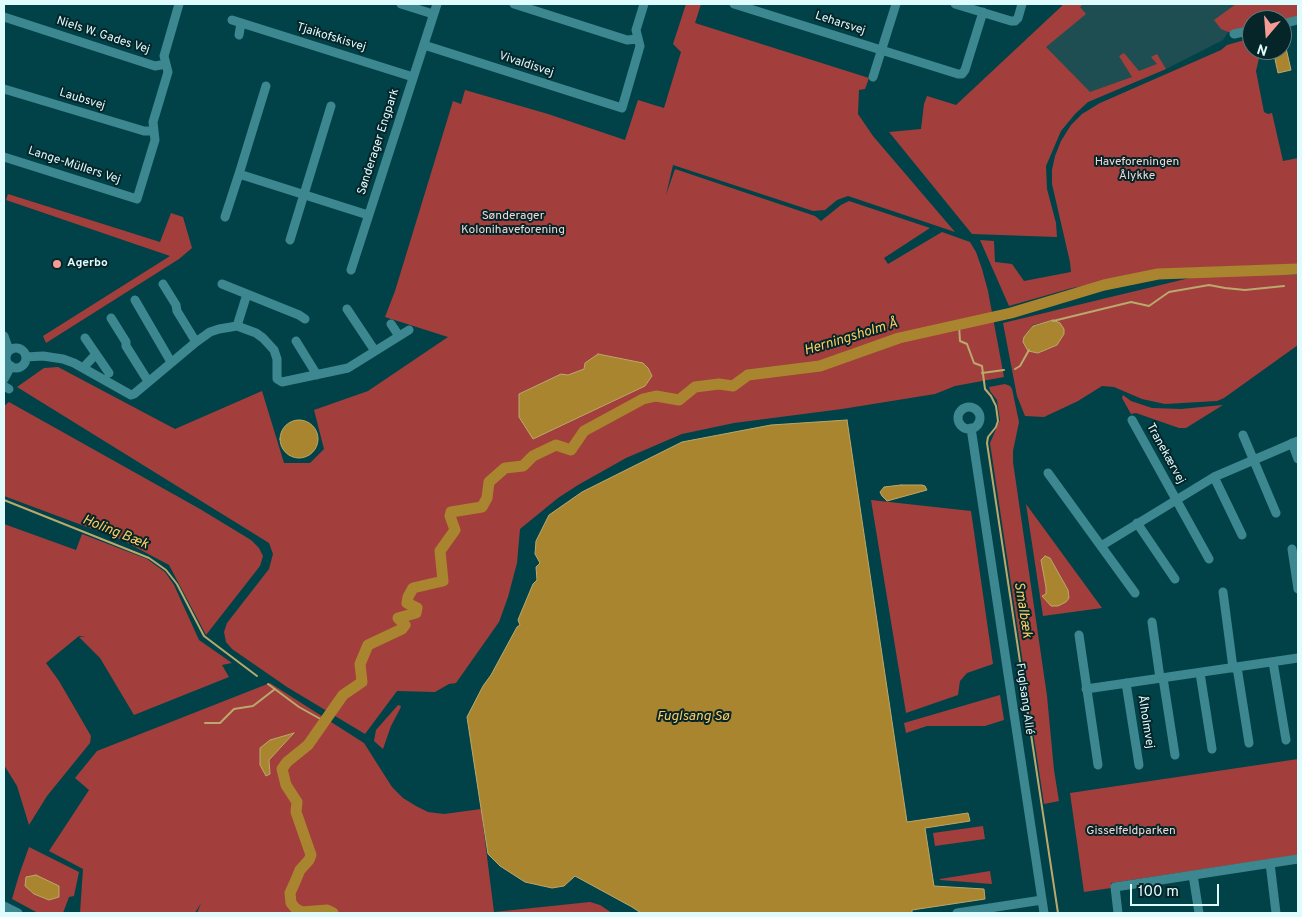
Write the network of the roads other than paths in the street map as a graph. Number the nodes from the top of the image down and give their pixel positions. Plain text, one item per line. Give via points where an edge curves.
1 (179, 4) edge
2 (401, 4) edge
3 (437, 4) edge
4 (514, 4) edge
5 (644, 4) edge
6 (734, 4) edge
7 (896, 4) edge
8 (955, 4) edge
9 (1022, 4) edge
10 (983, 12) junction
11 (433, 14) junction
12 (4, 17) edge
13 (1242, 32) edge
14 (1234, 34) dead end
15 (239, 35) dead end
16 (638, 39) junction
17 (424, 45) junction
18 (881, 51) junction
19 (166, 64) junction
20 (413, 77) junction
21 (872, 77) dead end
22 (266, 86) dead end
23 (4, 89) edge
24 (331, 106) dead end
25 (154, 131) junction
26 (4, 157) edge
27 (239, 174) junction
28 (304, 195) junction
29 (368, 215) junction
30 (225, 217) dead end
31 (290, 240) dead end
32 (351, 270) dead end
33 (163, 284) dead end
34 (222, 284) dead end
35 (247, 294) junction
36 (135, 300) dead end
37 (348, 309) dead end
38 (111, 318) dead end
39 (305, 320) dead end
40 (391, 324) dead end
41 (237, 326) junction
42 (409, 330) dead end
43 (4, 336) edge
44 (399, 336) junction
45 (85, 338) dead end
46 (296, 341) dead end
47 (196, 342) junction
48 (9, 350) junction
49 (375, 351) junction
50 (96, 354) junction
51 (26, 357) junction
52 (170, 362) junction
53 (10, 366) junction
54 (83, 368) junction
55 (109, 373) dead end
56 (317, 375) junction
57 (4, 379) edge
58 (148, 381) junction
59 (1132, 420) dead end
60 (971, 428) dead end
61 (1243, 436) dead end
62 (1295, 442) edge
63 (1298, 459) edge
64 (1254, 461) junction
65 (1048, 473) dead end
66 (1214, 478) junction
67 (1176, 500) junction
68 (1276, 513) dead end
69 (1137, 523) junction
70 (1242, 535) dead end
71 (1101, 546) junction
72 (1292, 549) dead end
73 (1209, 559) dead end
74 (1175, 579) dead end
75 (1298, 589) edge
76 (1134, 592) dead end
77 (1223, 592) dead end
78 (1152, 622) dead end
79 (1078, 635) dead end
80 (1298, 658) edge
81 (1273, 662) junction
82 (1235, 667) junction
83 (1200, 672) junction
84 (1162, 678) junction
85 (1126, 683) junction
86 (1086, 689) junction
87 (1286, 740) dead end
88 (1249, 743) dead end
89 (1212, 750) dead end
90 (1176, 755) dead end
91 (1139, 765) dead end
92 (1098, 766) dead end
93 (1298, 859) edge
94 (1270, 863) junction
95 (1193, 875) junction
96 (1042, 900) junction
97 (4, 906) edge
98 (998, 910) edge
99 (18, 913) edge
100 (957, 913) edge
101 (1044, 913) edge
102 (1118, 913) edge
103 (1199, 913) edge
104 (1276, 913) edge

1 - 19 street via 164,56
2 - 11 street
3 - 11 street, Sønderager Engpark
4 - 16 street via 627,40
5 - 16 street via 636,30
6 - 18 street, Leharsvej
7 - 18 street
8 - 10 street
9 - 10 street via 1015,21
10 - 18 street, Leharsvej via 962,74
11 - 17 street, Sønderager Engpark
12 - 19 street, Niels W. Gades Vej via 155,66
13 - 14 street
15 - 20 street, Tjaikofskisvej via 237,22
16 - 17 street, Vivaldisvej via 640,46 622,108
17 - 20 street, Sønderager Engpark
18 - 21 street
19 - 25 street via 168,72 152,122
20 - 29 street, Sønderager Engpark
22 - 27 street
23 - 25 street, Laubsvej via 144,132
24 - 28 street
25 - 26 street, Lange-Müllers Vej via 155,140 137,199
27 - 28 street, Sønderager Engpark
27 - 30 street
28 - 29 street, Sønderager Engpark
28 - 31 street
29 - 32 street, Sønderager Engpark
33 - 47 street
34 - 35 street
35 - 39 street via 299,314
35 - 41 street
36 - 52 street
37 - 49 street
38 - 58 street
40 - 44 street
41 - 47 street via 210,332
41 - 56 street via 256,332 274,350 278,381
42 - 44 street
43 - 48 street
44 - 49 street
45 - 50 street
46 - 56 street
47 - 52 street
48 - 51 street via 20,348
48 - 53 street via 6,360
49 - 56 street via 348,368
50 - 54 street
50 - 55 street
51 - 53 street via 21,366
51 - 54 street via 63,359
52 - 58 street
53 - 57 street
54 - 58 street via 131,395
59 - 67 street, Tranekærvej
60 - 96 street, Fuglsang Allé
61 - 64 street
62 - 63 street, Tranekærvej
62 - 64 street, Tranekærvej
64 - 66 street, Tranekærvej
64 - 68 street
65 - 71 street
66 - 67 street, Tranekærvej
66 - 70 street
67 - 69 street, Tranekærvej
67 - 73 street, Tranekærvej
69 - 71 street, Tranekærvej
69 - 74 street
71 - 76 street
72 - 75 street
77 - 82 street
78 - 84 street, Ålholmvej
79 - 86 street
80 - 81 street, Ålholmvej
81 - 82 street, Ålholmvej
81 - 87 street
82 - 83 street, Ålholmvej
82 - 88 street
83 - 84 street, Ålholmvej
83 - 89 street
84 - 85 street, Ålholmvej
84 - 90 street, Ålholmvej
85 - 86 street, Ålholmvej
85 - 91 street, Ålholmvej
86 - 92 street
93 - 94 street
94 - 95 street
94 - 104 street
95 - 102 street via 1115,887
95 - 103 street
96 - 98 street
96 - 101 street, Fuglsang Allé
97 - 99 street
98 - 100 street

